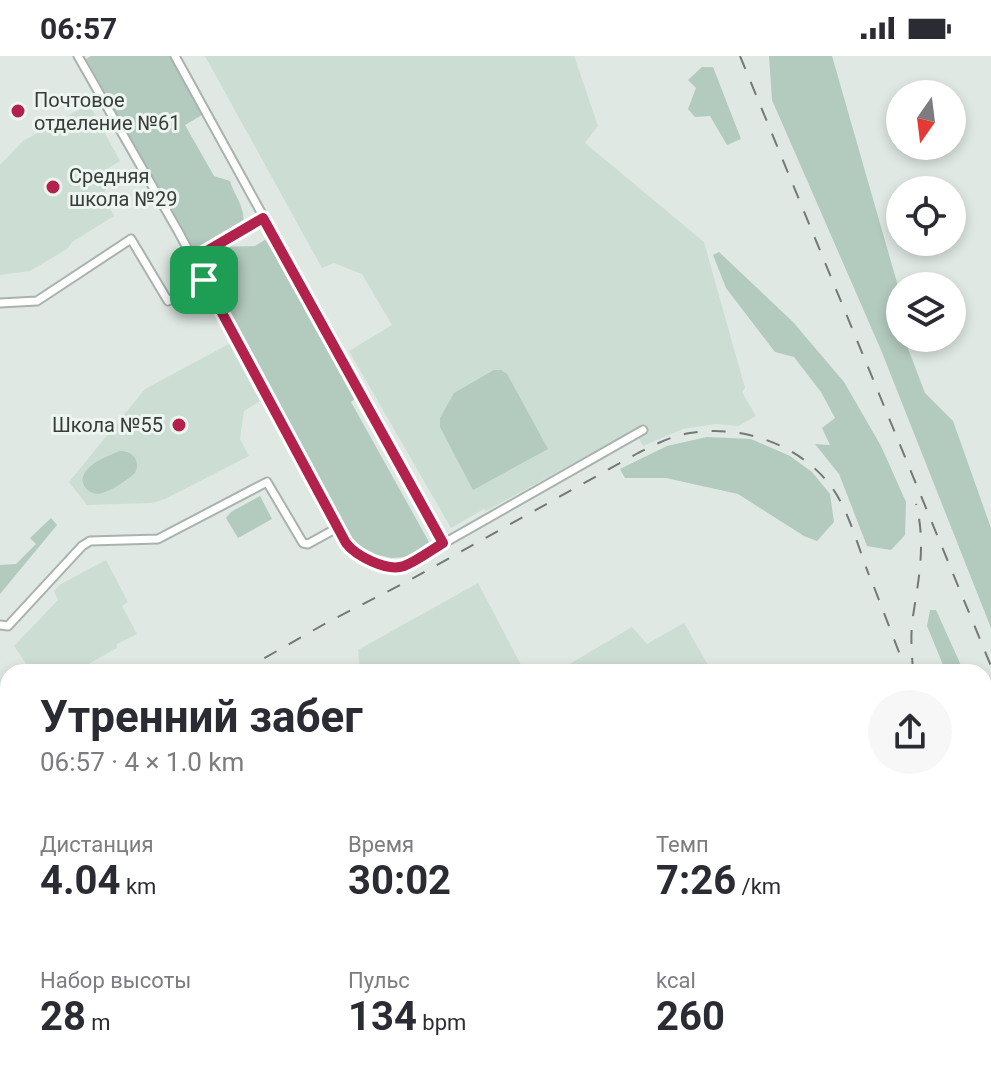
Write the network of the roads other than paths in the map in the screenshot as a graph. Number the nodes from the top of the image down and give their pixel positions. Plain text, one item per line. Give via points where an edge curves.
1 (79, 56) edge
2 (175, 56) edge
3 (263, 218) junction
4 (193, 259) junction
5 (204, 280) junction
6 (0, 303) edge
7 (643, 430) dead end
8 (337, 528) junction
9 (443, 543) junction
10 (0, 625) edge

1 - 4 street
2 - 3 street
3 - 4 street
3 - 9 street
4 - 5 street
5 - 6 street via 168,301 131,239 37,301
5 - 8 street
7 - 9 street
8 - 9 street via 357,555 397,568
8 - 10 street via 303,543 267,482 158,539 90,541 8,626

